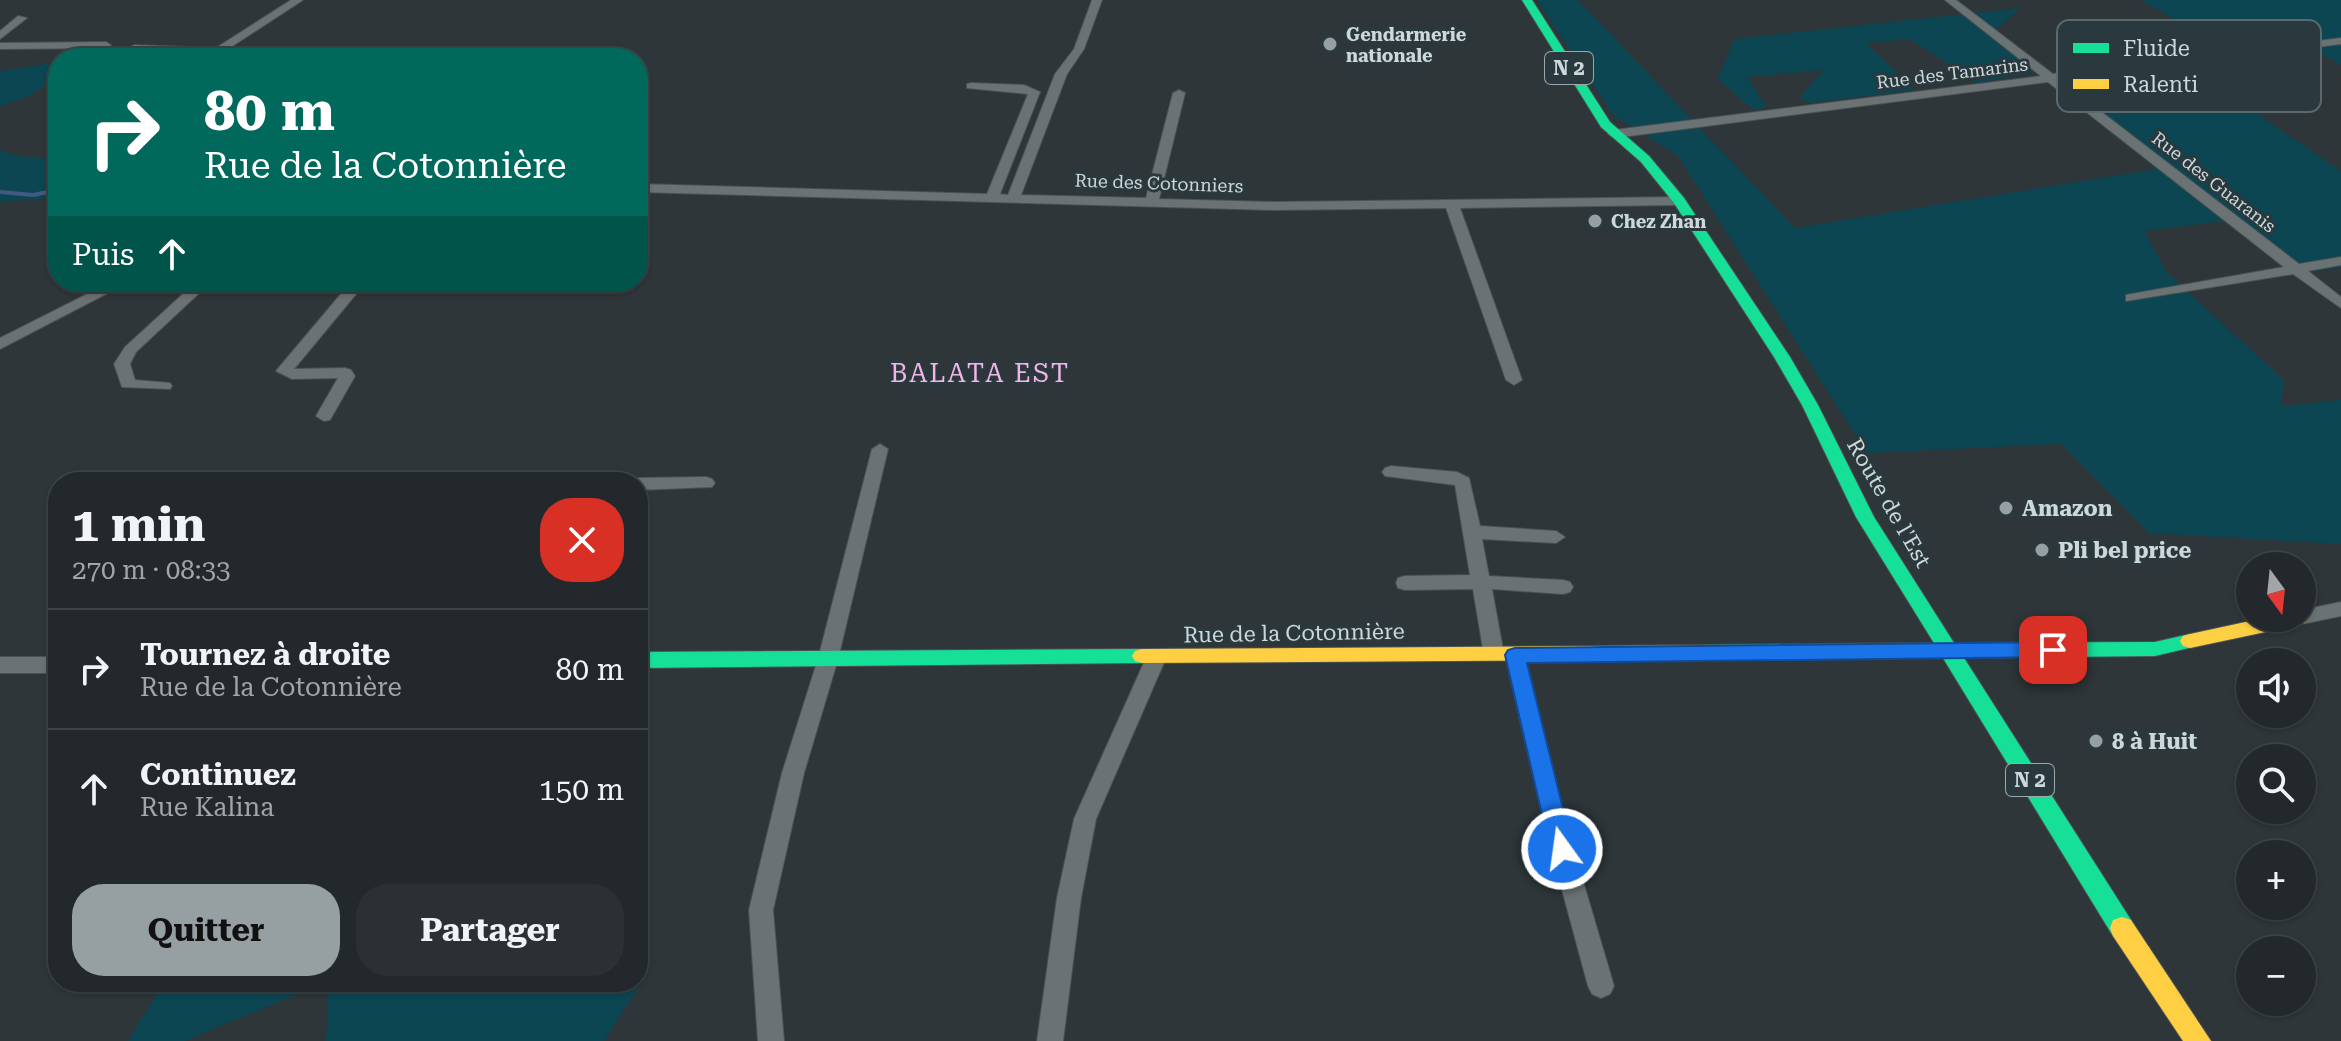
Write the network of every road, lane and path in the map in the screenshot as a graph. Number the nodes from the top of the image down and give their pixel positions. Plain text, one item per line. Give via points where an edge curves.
1 (298, 0) edge
2 (1097, 0) edge
3 (1527, 0) edge
4 (1950, 0) edge
5 (22, 18) dead end
6 (0, 36) edge
7 (2341, 41) edge
8 (2321, 44) edge
9 (106, 45) dead end
10 (0, 46) edge
11 (223, 48) edge
12 (2057, 77) edge
13 (2052, 78) junction
14 (2057, 82) edge
15 (971, 86) dead end
16 (1179, 93) dead end
17 (2096, 112) edge
18 (1614, 134) junction
19 (648, 188) edge
20 (992, 198) junction
21 (1013, 199) junction
22 (1679, 201) junction
23 (1151, 203) junction
24 (1452, 205) junction
25 (2341, 261) edge
26 (2298, 270) junction
27 (102, 292) edge
28 (193, 292) edge
29 (351, 292) edge
30 (2131, 298) dead end
31 (2341, 304) edge
32 (0, 344) edge
33 (1514, 380) dead end
34 (164, 386) dead end
35 (324, 416) dead end
36 (880, 449) dead end
37 (1391, 472) dead end
38 (706, 483) dead end
39 (648, 484) edge
40 (1473, 532) junction
41 (1556, 537) dead end
42 (1482, 582) junction
43 (1405, 583) dead end
44 (1563, 587) dead end
45 (2341, 609) edge
46 (2316, 614) edge
47 (2236, 632) edge
48 (1951, 652) junction
49 (1505, 655) junction
50 (1156, 658) junction
51 (828, 659) junction
52 (648, 660) edge
53 (0, 665) edge
54 (48, 665) edge
55 (1601, 986) dead end
56 (771, 1041) edge
57 (1050, 1041) edge
58 (2198, 1041) edge

1 - 11 street
2 - 21 street via 1079,49 1061,74
3 - 18 main road, Route de l'Est / N 2
4 - 13 street, Rue des Guaranis
5 - 6 street
7 - 8 street, Rue des Tamarins
9 - 10 street
12 - 13 street, Rue des Tamarins
13 - 14 street, Rue des Guaranis
13 - 18 street, Rue des Tamarins
15 - 20 street via 1034,92
16 - 23 street
17 - 26 street, Rue des Guaranis
18 - 22 main road, Route de l'Est / N 2 via 1645,159
19 - 20 street, Rue des Cotonniers
20 - 21 street, Rue des Cotonniers
21 - 23 street, Rue des Cotonniers
22 - 24 street, Rue des Cotonniers
22 - 48 main road, Route de l'Est / N 2 via 1782,357 1865,517
23 - 24 street, Rue des Cotonniers
24 - 33 street
25 - 26 street
26 - 30 street
26 - 31 street, Rue des Guaranis
27 - 32 street
28 - 34 street via 130,350 122,364 128,384
29 - 35 street via 284,371 345,373
36 - 51 street
37 - 40 street via 1463,482
38 - 39 street
40 - 41 street
40 - 42 street
42 - 43 street
42 - 44 street
42 - 49 street
45 - 46 street
47 - 48 main road, Rue de la Cotonnière via 2155,649
48 - 49 main road, Rue de la Cotonnière
48 - 58 main road, Route de l'Est / N 2
49 - 50 main road, Rue de la Cotonnière
49 - 55 street
50 - 51 main road, Rue de la Cotonnière
50 - 57 street via 1085,819
51 - 52 main road, Rue de la Cotonnière
51 - 56 street via 793,773 761,910
53 - 54 street

